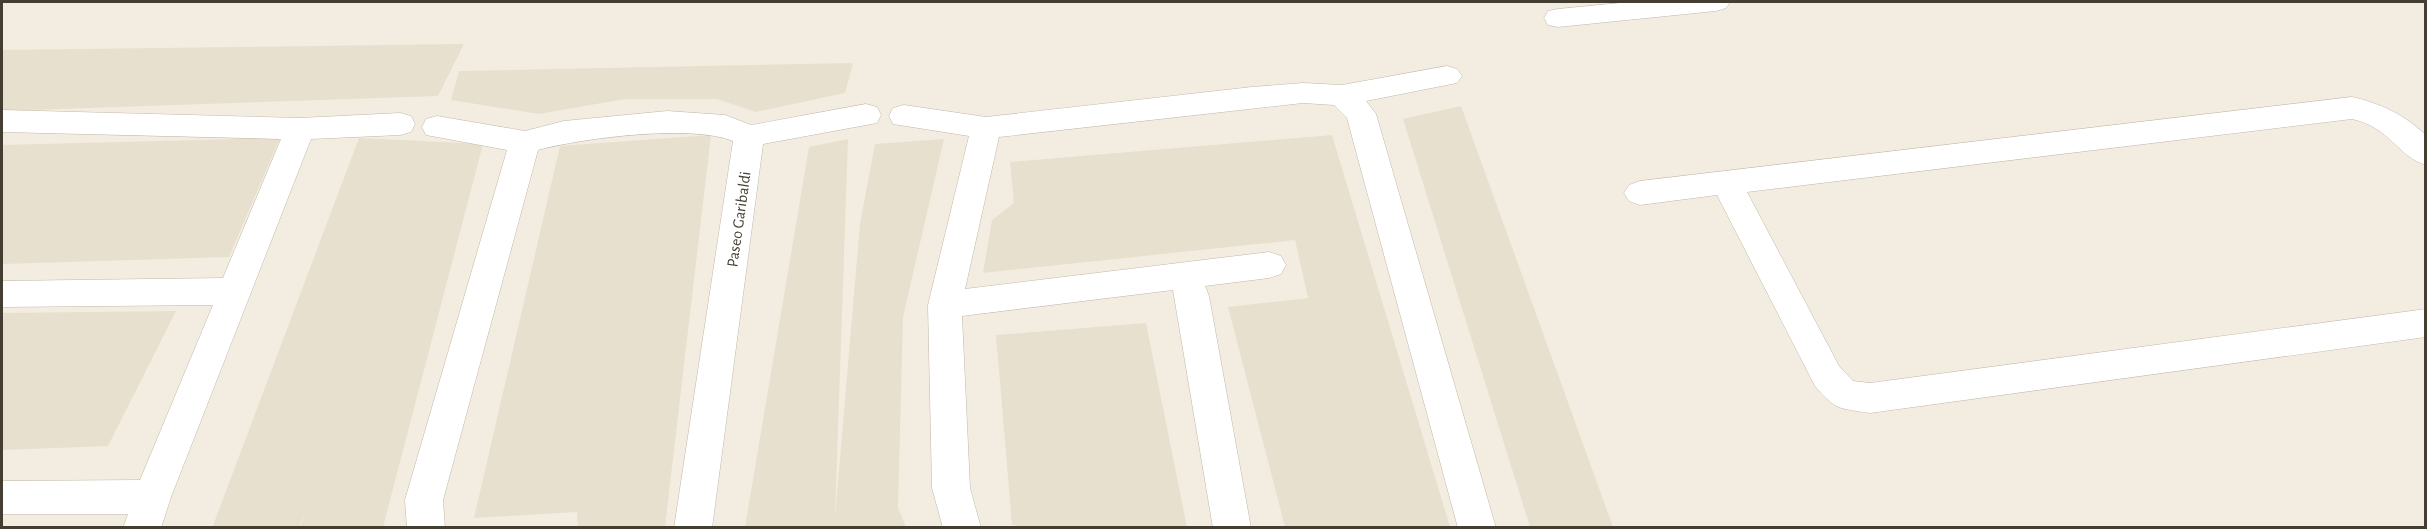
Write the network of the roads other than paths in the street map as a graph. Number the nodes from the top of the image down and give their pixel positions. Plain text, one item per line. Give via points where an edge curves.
1 (1716, 2) edge
2 (1558, 18) dead end
3 (1447, 76) dead end
4 (1342, 95) junction
5 (866, 115) dead end
6 (903, 116) dead end
7 (2, 121) edge
8 (400, 124) dead end
9 (437, 128) dead end
10 (986, 128) junction
11 (300, 129) junction
12 (749, 136) junction
13 (525, 142) junction
14 (2426, 154) edge
15 (1727, 184) junction
16 (1640, 193) dead end
17 (1269, 265) dead end
18 (1184, 274) junction
19 (235, 291) junction
20 (2, 294) edge
21 (945, 305) junction
22 (2426, 323) edge
23 (2, 496) edge
24 (147, 512) edge
25 (426, 528) edge
26 (693, 528) edge
27 (962, 528) edge
28 (1232, 528) edge
29 (1477, 528) edge

1 - 2 street
3 - 4 street
4 - 10 street via 1252,97
4 - 29 street via 1361,114
5 - 12 street
6 - 10 street
7 - 11 street
8 - 11 street
9 - 13 street
10 - 21 street
11 - 19 street
12 - 13 street via 725,126 667,122 564,132
12 - 26 street, Paseo Garibaldi
13 - 25 street via 424,500
14 - 15 street via 2394,123 2376,112 2352,108
15 - 16 street
15 - 22 street via 1827,376 1843,394 1870,398
17 - 18 street
18 - 21 street
18 - 28 street via 1192,296
19 - 20 street
19 - 24 street
21 - 27 street via 951,488
23 - 24 street

